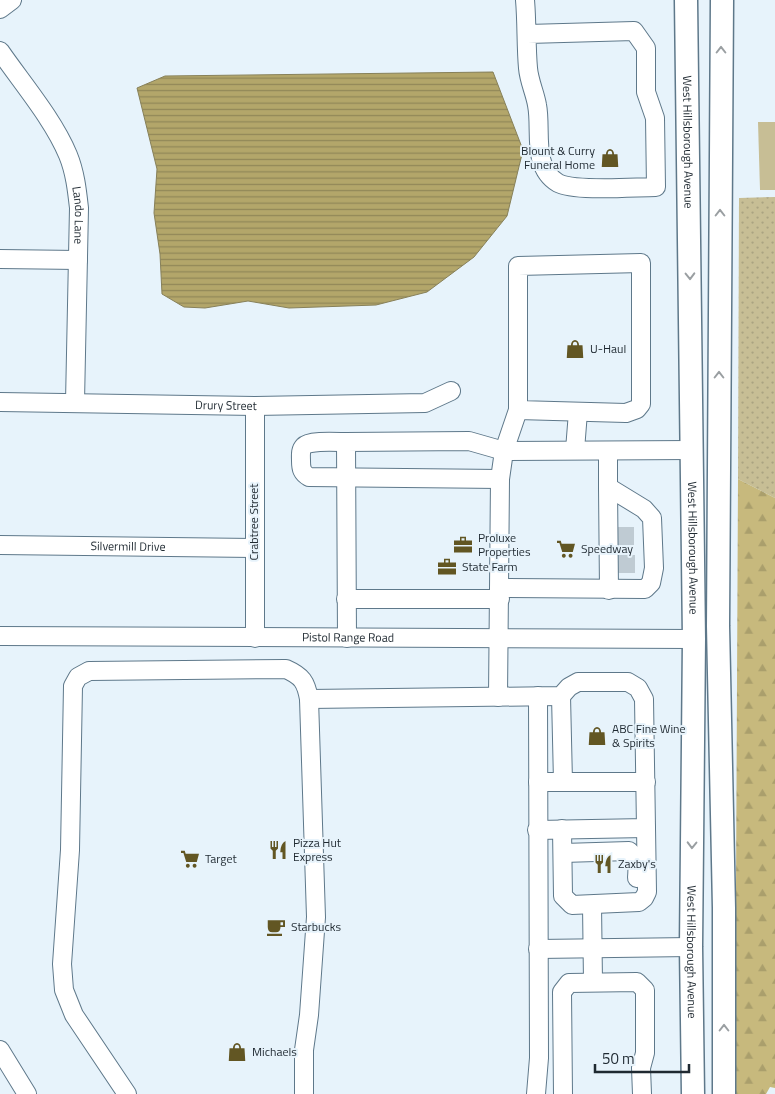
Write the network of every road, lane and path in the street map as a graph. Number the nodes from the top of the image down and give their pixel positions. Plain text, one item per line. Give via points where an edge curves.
1 (12, 0) edge
2 (525, 0) edge
3 (686, 0) edge
4 (722, 0) edge
5 (0, 9) edge
6 (528, 34) junction
7 (0, 51) edge
8 (0, 259) edge
9 (78, 260) junction
10 (692, 370) junction
11 (451, 391) dead end
12 (0, 402) edge
13 (76, 402) junction
14 (255, 406) junction
15 (518, 410) junction
16 (578, 412) junction
17 (346, 442) junction
18 (575, 450) junction
19 (692, 450) junction
20 (504, 451) junction
21 (608, 452) junction
22 (346, 478) junction
23 (500, 479) junction
24 (608, 487) junction
25 (0, 545) edge
26 (254, 548) junction
27 (609, 590) junction
28 (500, 594) junction
29 (346, 598) junction
30 (718, 626) junction
31 (0, 636) edge
32 (255, 638) junction
33 (347, 638) junction
34 (499, 639) junction
35 (694, 639) junction
36 (538, 696) junction
37 (561, 696) junction
38 (498, 698) junction
39 (309, 699) junction
40 (538, 782) junction
41 (563, 782) junction
42 (646, 782) junction
43 (646, 828) junction
44 (562, 829) junction
45 (537, 830) junction
46 (562, 853) junction
47 (625, 904) junction
48 (592, 905) junction
49 (724, 908) junction
50 (691, 947) junction
51 (592, 948) junction
52 (538, 949) junction
53 (593, 982) junction
54 (0, 1050) edge
55 (27, 1094) edge
56 (127, 1094) edge
57 (304, 1094) edge
58 (536, 1094) edge
59 (544, 1094) edge
60 (550, 1094) edge
61 (563, 1094) edge
62 (642, 1094) edge
63 (693, 1094) edge
64 (724, 1094) edge

1 - 5 street
2 - 6 street
3 -> 10 main road, West Hillsborough Avenue
30 -> 4 main road, West Hillsborough Avenue
6 - 6 street via 528,70 537,106 540,155 546,172 558,183 572,187 656,187 656,118 646,92 646,48 634,31
7 - 9 street, Lando Lane via 68,154 76,180 79,208
8 - 9 street
9 - 13 street, Lando Lane
10 - 19 main road, West Hillsborough Avenue
10 - 30 main road via 707,411 708,619 711,626
11 - 14 street, Drury Street via 425,403
12 - 13 street, Drury Street
13 - 14 street, Drury Street
14 - 26 street, Crabtree Street
15 - 16 street
15 - 16 street via 518,266 641,264 641,404 626,413
15 - 20 street
16 - 18 street
17 - 20 street via 469,441
17 - 22 street
17 - 22 street via 309,443 301,452 301,468 309,478
18 - 20 street
18 - 21 street
19 - 21 street
19 - 35 main road, West Hillsborough Avenue
20 - 23 street
21 - 24 street
22 - 23 street
22 - 29 street
23 - 28 street
24 - 27 street via 613,564
24 - 27 street via 644,509 652,518 646,535 651,583 645,589
25 - 26 street, Silvermill Drive
26 - 32 street, Crabtree Street
27 - 28 street
28 - 29 street
28 - 34 street
29 - 33 street
30 - 49 main road, West Hillsborough Avenue
31 - 32 street, Pistol Range Road
32 - 33 street, Pistol Range Road
33 - 34 street, Pistol Range Road
34 - 35 street, Pistol Range Road
34 - 38 street
35 - 49 main road via 707,667 710,866
35 -> 50 main road, West Hillsborough Avenue
36 - 37 street
36 - 38 street
36 - 40 street
37 - 41 street
37 - 42 street via 578,682 628,682 638,688 644,699
38 - 39 street
39 - 56 street via 307,684 298,674 286,669 88,671 78,677 73,686 70,850 62,964 64,990 74,1015
39 - 57 street via 316,917 304,1050
40 - 41 street
40 - 45 street
41 - 42 street
42 - 43 street
43 - 44 street
43 - 47 street via 646,892 639,902
44 - 45 street
44 - 46 street
45 - 52 street
46 - 47 street via 629,851 638,864 637,890
46 - 48 street via 563,896 572,905
47 - 48 street
48 - 51 street
64 -> 49 main road, West Hillsborough Avenue
50 - 51 street
50 - 63 main road, West Hillsborough Avenue
51 - 52 street
51 - 53 street
52 - 58 street via 539,1058
53 - 61 street via 569,983 562,992
53 - 62 street via 637,982 646,990
54 - 55 street
58 - 59 street
60 - 61 street

